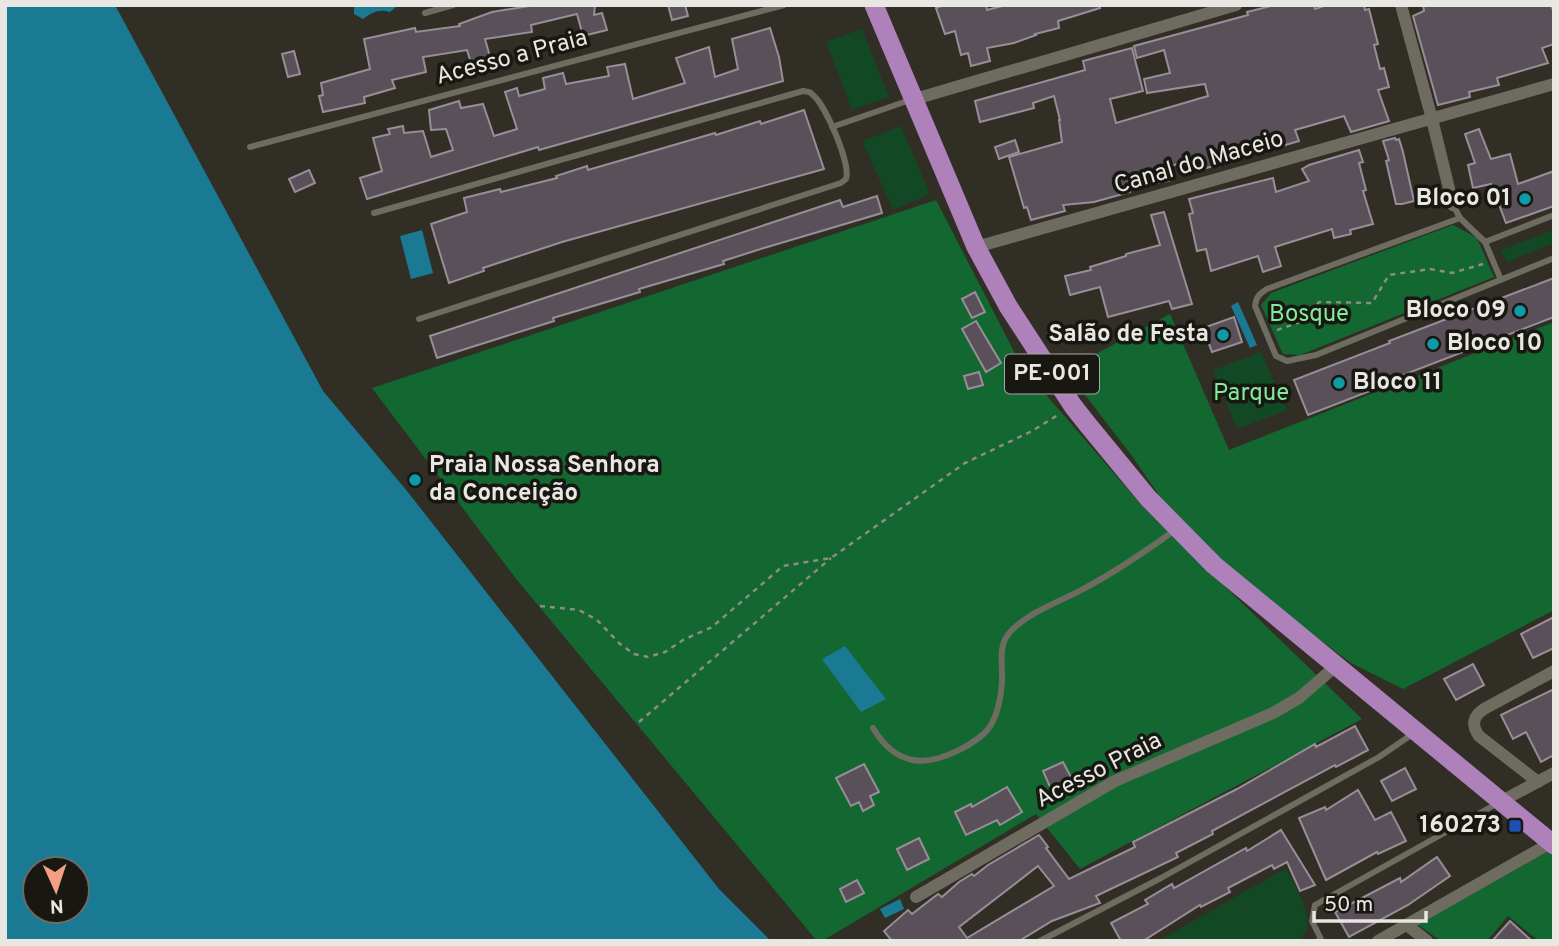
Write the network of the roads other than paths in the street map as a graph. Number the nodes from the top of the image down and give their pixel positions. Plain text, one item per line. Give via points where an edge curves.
1 (453, 5) edge
2 (784, 5) edge
3 (874, 5) edge
4 (1236, 5) edge
5 (1401, 5) edge
6 (425, 13) dead end
7 (1554, 84) edge
8 (915, 99) junction
9 (1432, 118) junction
10 (832, 127) junction
11 (250, 147) dead end
12 (1453, 205) joint
13 (374, 213) dead end
14 (1554, 215) edge
15 (1460, 218) junction
16 (1485, 242) junction
17 (976, 247) junction
18 (1554, 258) edge
19 (1501, 280) junction
20 (419, 319) dead end
21 (1176, 528) junction
22 (1337, 665) junction
23 (1554, 671) edge
24 (873, 728) dead end
25 (1416, 732) junction
26 (1554, 773) edge
27 (1538, 782) junction
28 (1500, 802) junction
29 (1553, 843) edge
30 (916, 897) dead end
31 (1407, 925) junction
32 (1040, 941) edge
33 (1318, 941) edge
34 (1378, 941) edge
35 (1427, 941) edge

1 - 6 lane
2 - 11 lane, Acesso a Praia
3 - 8 main road, PE-001
4 - 8 street
5 - 9 street
7 - 9 street, Canal do Maceio
8 - 10 lane
8 - 17 main road, PE-001
9 - 12 street
9 - 17 street, Canal do Maceio
10 - 13 lane via 811,92 803,91
10 - 20 lane via 847,168 846,180 841,183
12 - 15 lane
14 - 16 lane
15 - 16 lane
15 - 19 lane via 1267,289 1256,298 1255,306 1276,356 1287,361 1316,355
16 - 19 lane
17 - 21 main road, PE-001 via 1073,406
18 - 19 lane
21 - 22 main road, PE-001 via 1214,565
21 - 24 lane via 1133,559 1011,631 1003,643 999,707 980,738 957,751 914,761 882,743
22 - 25 main road, PE-001
22 - 30 street, Acesso Praia via 1282,708 1115,781
23 - 27 street via 1484,709 1474,720 1479,736
25 - 28 main road, PE-001
25 - 32 lane via 1379,757
26 - 27 street
27 - 28 street
28 - 29 main road, PE-001
28 - 33 lane via 1315,905 1312,921
29 - 31 street
31 - 34 street
31 - 35 street

